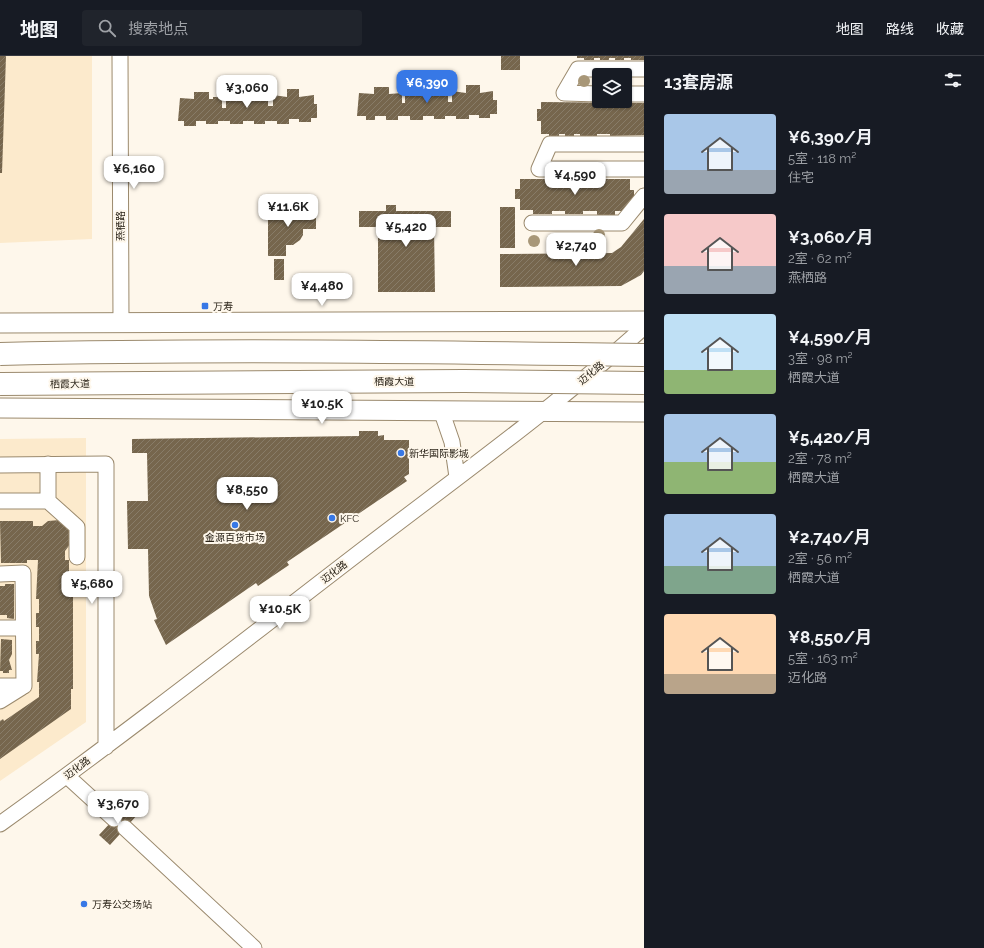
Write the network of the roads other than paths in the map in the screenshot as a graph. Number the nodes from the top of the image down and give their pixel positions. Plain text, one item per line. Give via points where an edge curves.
1 (120, 56) edge
2 (592, 69) edge
3 (632, 69) edge
4 (644, 69) edge
5 (592, 94) edge
6 (632, 94) edge
7 (644, 94) edge
8 (644, 144) edge
9 (644, 169) edge
10 (644, 196) edge
11 (532, 223) dead end
12 (644, 321) edge
13 (0, 323) edge
14 (120, 323) junction
15 (644, 327) edge
16 (0, 354) edge
17 (644, 354) edge
18 (644, 383) edge
19 (0, 384) edge
20 (0, 408) edge
21 (441, 410) junction
22 (542, 411) junction
23 (644, 412) edge
24 (0, 464) edge
25 (48, 464) junction
26 (457, 477) junction
27 (0, 501) edge
28 (48, 501) junction
29 (77, 557) dead end
30 (0, 574) edge
31 (0, 628) edge
32 (23, 628) junction
33 (0, 686) edge
34 (24, 686) junction
35 (0, 701) edge
36 (106, 747) junction
37 (67, 776) junction
38 (0, 824) edge
39 (250, 947) edge

1 - 14 street, 燕栖路
2 - 5 street via 578,69 564,93
3 - 4 street
6 - 7 street
8 - 9 street via 550,144 539,169
10 - 11 street via 622,223
12 - 14 main road
13 - 14 main road
15 - 22 street, 迈化路 via 599,367
16 - 17 highway, bridge via 102,351 323,351
18 - 19 highway, 栖霞大道, bridge via 456,381
20 - 21 main road
21 - 22 main road
21 - 26 street via 452,442
22 - 23 main road
22 - 26 street, 迈化路
24 - 25 street
25 - 28 street
25 - 36 street via 106,464
26 - 36 street, 迈化路
27 - 28 street
28 - 29 street via 77,527
30 - 32 street via 23,574
31 - 32 street
32 - 34 street
33 - 34 street
34 - 35 street
36 - 37 street, 迈化路
37 - 38 street, 迈化路
37 - 39 street

